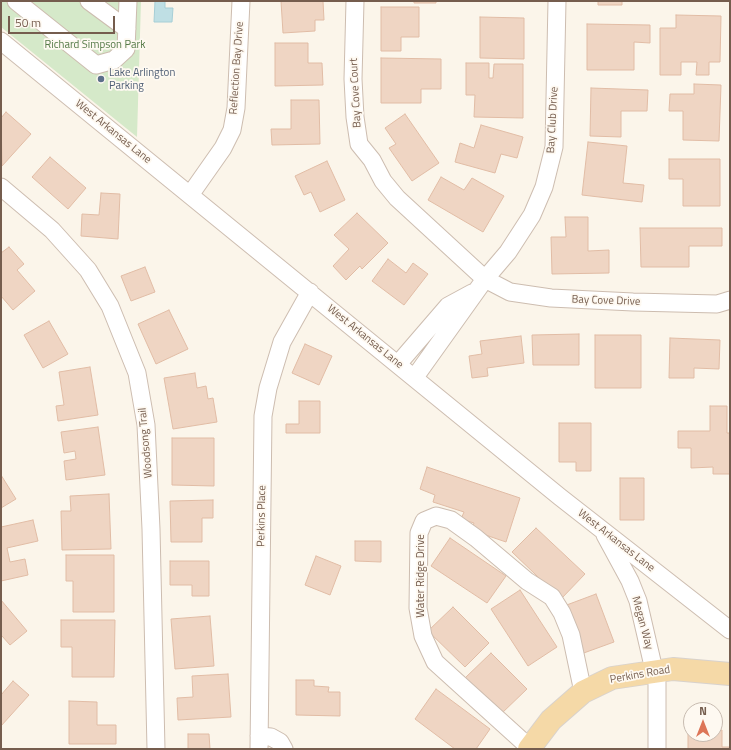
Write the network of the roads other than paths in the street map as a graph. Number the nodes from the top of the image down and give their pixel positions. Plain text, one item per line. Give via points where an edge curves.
1 (16, 1) edge
2 (89, 1) edge
3 (128, 1) edge
4 (241, 1) edge
5 (355, 1) edge
6 (557, 1) edge
7 (127, 29) junction
8 (1, 41) edge
9 (1, 187) edge
10 (190, 195) junction
11 (481, 284) junction
12 (310, 292) junction
13 (730, 300) edge
14 (398, 364) junction
15 (414, 377) junction
16 (601, 528) junction
17 (730, 630) edge
18 (655, 671) junction
19 (730, 674) edge
20 (583, 692) junction
21 (259, 743) edge
22 (156, 749) edge
23 (284, 749) edge
24 (529, 749) edge
25 (657, 749) edge

1 - 7 street via 96,65 114,60 126,49
2 - 7 street
3 - 7 street
4 - 10 street, Reflection Bay Drive via 236,108 232,130 223,148
5 - 11 street, Bay Cove Court via 353,79 359,144 372,160 383,181
6 - 11 street, Bay Club Drive via 554,147 544,187 532,215 508,252
8 - 10 street, West Arkansas Lane
9 - 22 street, Woodsong Trail via 52,230 88,270 110,306 137,373 146,425
10 - 12 street, West Arkansas Lane
11 - 13 street, Bay Cove Drive via 510,292 551,298 717,304
11 - 14 street, Bay Club Drive via 448,306
11 - 15 street, Bay Club Drive
12 - 14 street, West Arkansas Lane
12 - 21 street, Perkins Place via 282,342 268,388 263,416
14 - 15 street, West Arkansas Lane
15 - 16 street, West Arkansas Lane
16 - 17 street, West Arkansas Lane
16 - 18 street, Megan Way via 638,601
18 - 19 main road, Perkins Road via 673,669
18 - 20 main road, Perkins Road via 612,678
18 - 25 street, Megan Way
20 - 24 main road, Perkins Road via 551,720
20 - 24 street, Water Ridge Drive via 571,635 552,597 527,581 451,520 436,516 424,521 419,533 418,608 423,636 435,662
21 - 23 street via 271,737 280,742

